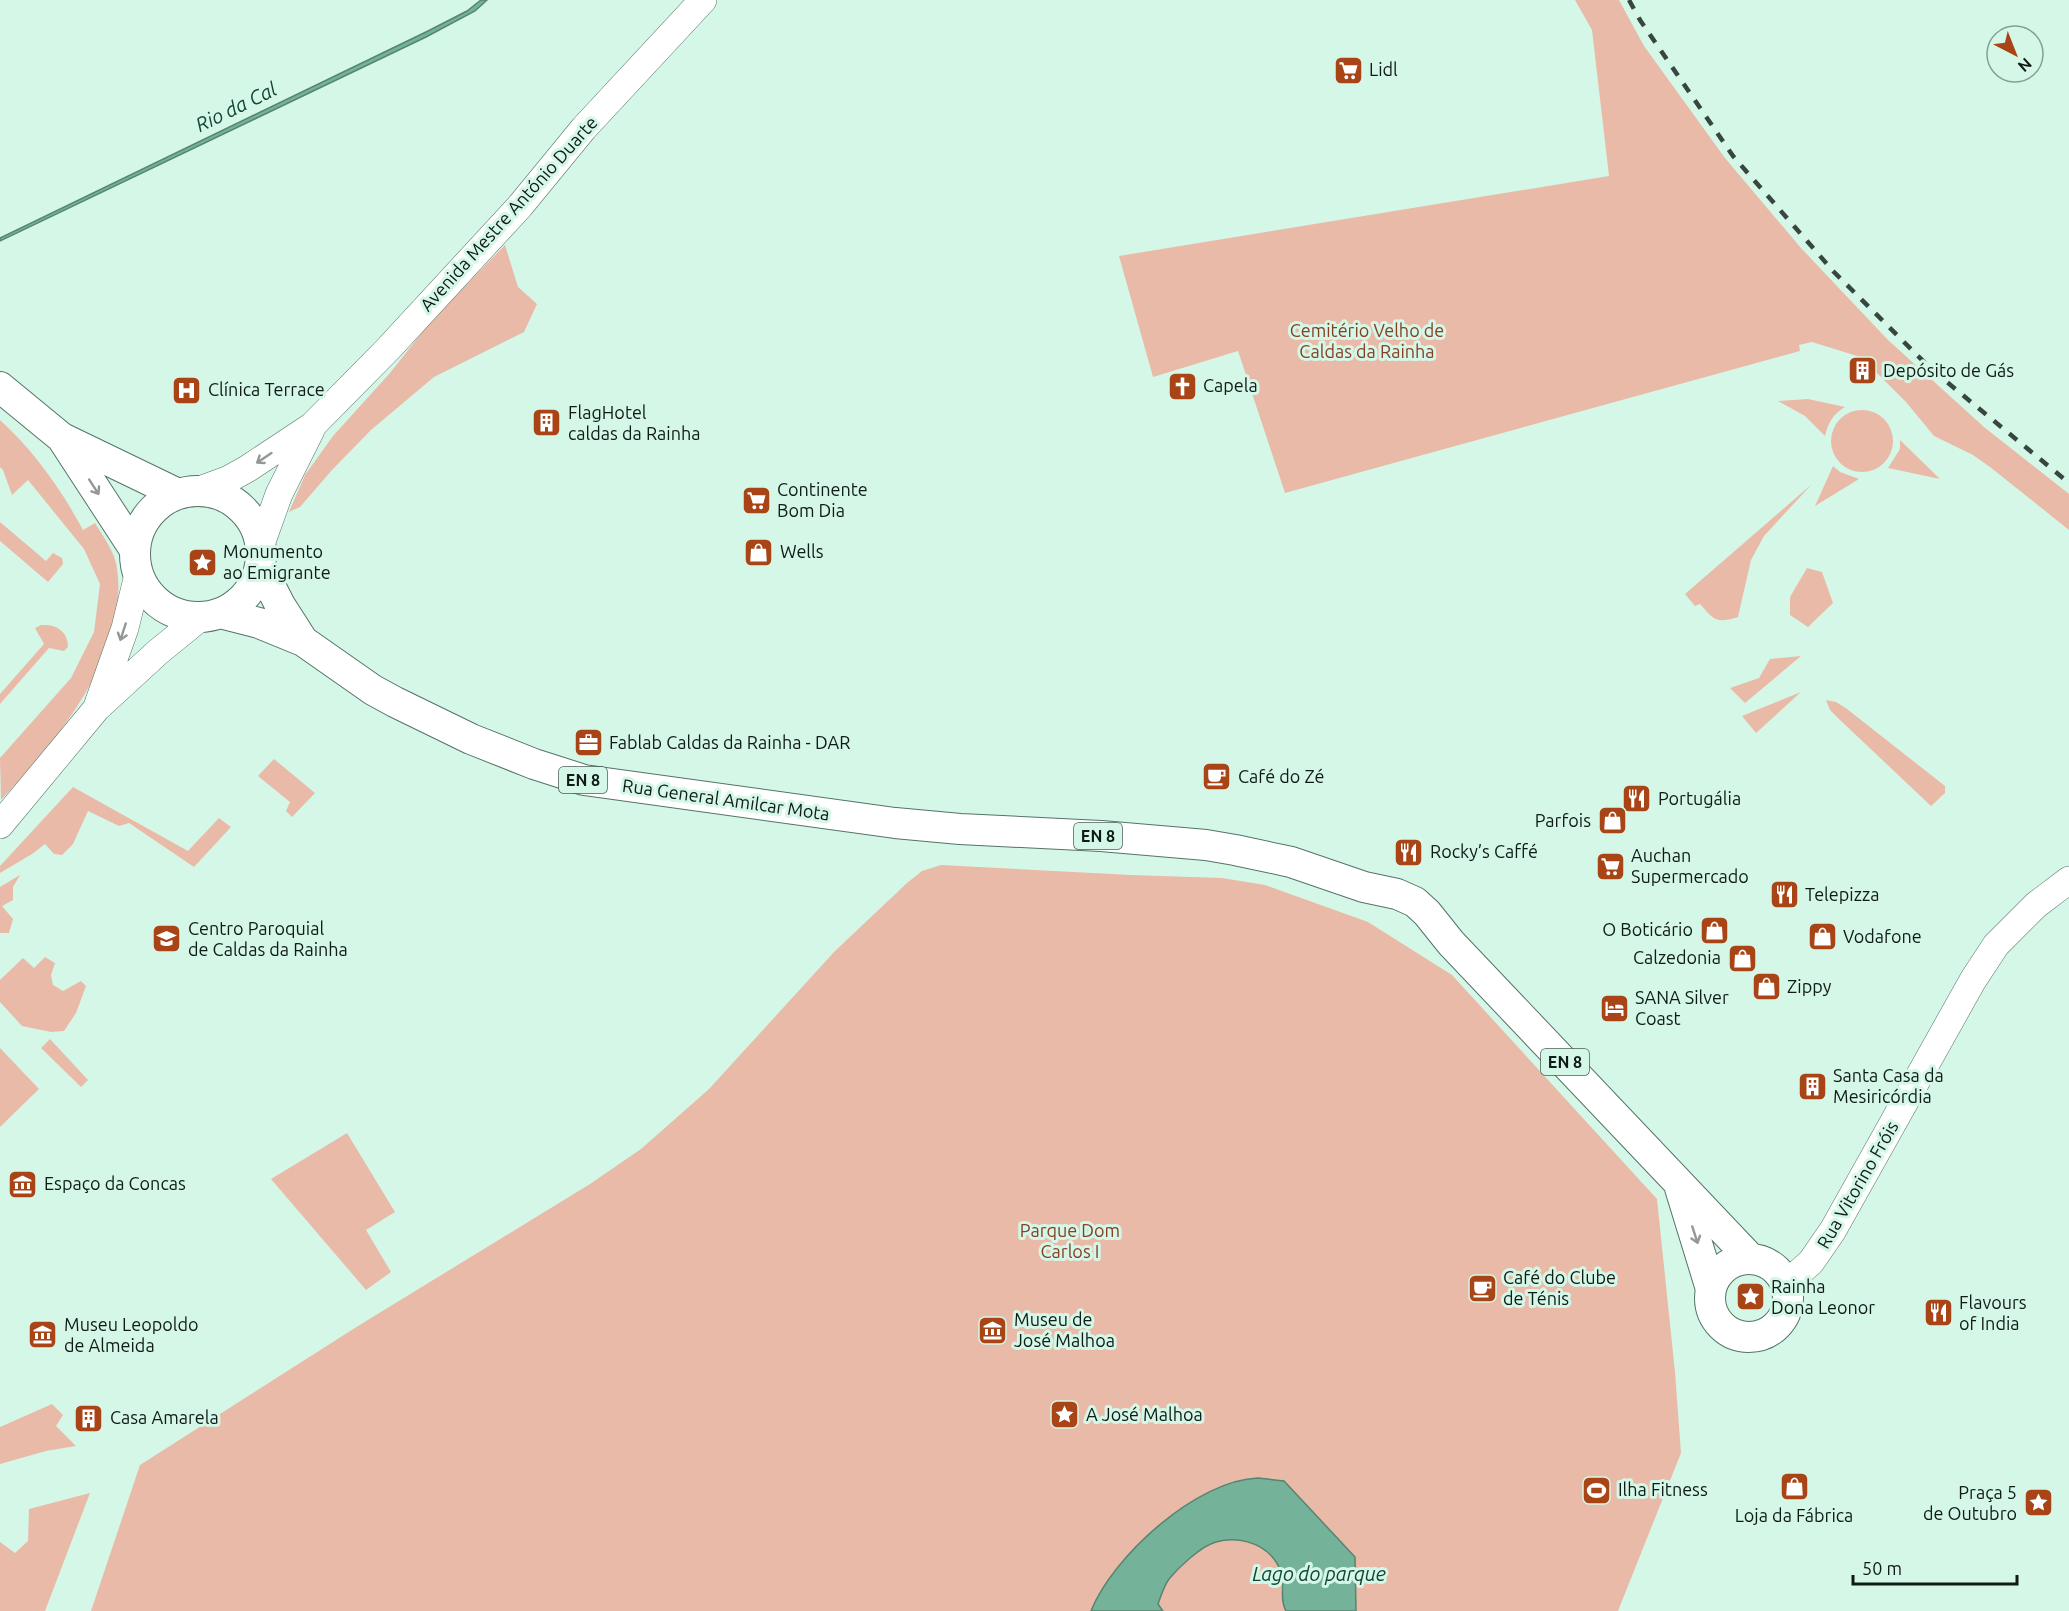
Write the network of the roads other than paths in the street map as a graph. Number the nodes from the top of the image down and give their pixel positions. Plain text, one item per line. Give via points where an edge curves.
1 (703, 0) edge
2 (0, 387) edge
3 (312, 426) junction
4 (62, 438) junction
5 (188, 492) junction
6 (260, 556) junction
7 (137, 562) junction
8 (211, 615) junction
9 (303, 641) junction
10 (97, 708) junction
11 (0, 825) edge
12 (2069, 880) edge
13 (1364, 887) junction
14 (1451, 943) junction
15 (1678, 1182) junction
16 (1750, 1258) junction
17 (1786, 1284) junction
18 (1711, 1289) junction

1 - 3 main road, Avenida Mestre António Duarte via 584,128 512,214
2 - 4 main road
3 -> 5 main road via 227,480
3 - 6 main road via 279,494
4 - 5 main road
4 -> 7 main road
5 - 6 main road via 215,493 246,513 256,529
5 - 7 main road via 163,502 149,514 140,528
6 - 8 main road via 255,581 246,594 234,605
6 - 9 main road via 280,605
7 - 8 main road via 148,593 163,606 181,615
7 -> 10 main road via 124,628
8 - 9 main road via 260,623
8 - 10 main road via 158,651
9 - 13 main road, Rua General Amilcar Mota / EN 8 via 395,702 505,753 584,780 895,823 1206,845 1291,862
10 - 11 main road
12 - 17 main road, Rua Vitorino Fróis via 2036,905 1996,945 1833,1230 1811,1262
13 - 14 main road, EN 8 via 1402,917
13 - 14 main road, EN 8 via 1415,902
14 - 15 main road, EN 8
15 - 16 main road, EN 8
15 -> 18 main road, EN 8
16 - 17 main road, EN 8 via 1772,1266
16 - 18 main road via 1725,1267
17 - 18 main road, EN 8 via 1788,1307 1781,1321 1754,1337 1723,1327 1712,1310

